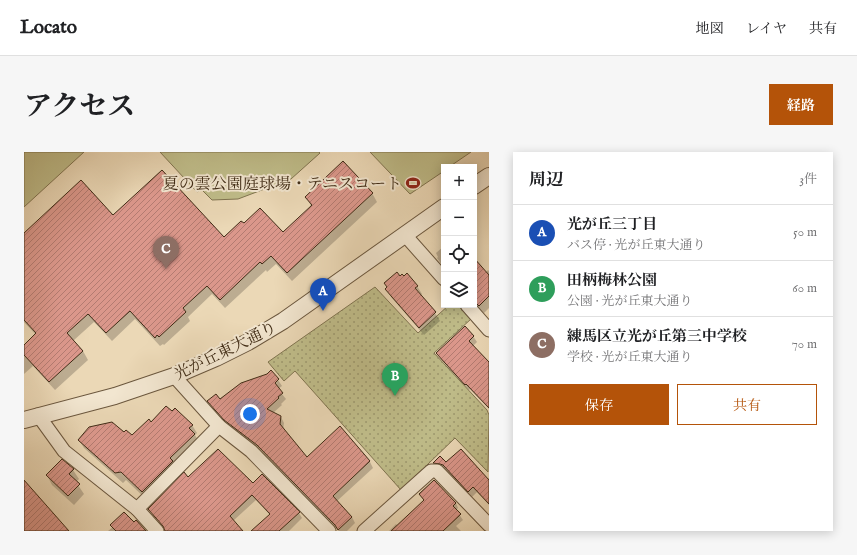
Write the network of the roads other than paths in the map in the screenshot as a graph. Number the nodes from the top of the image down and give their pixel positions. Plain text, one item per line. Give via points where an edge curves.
1 (489, 176) edge
2 (477, 184) edge
3 (441, 209) edge
4 (405, 235) junction
5 (441, 277) edge
6 (469, 308) edge
7 (489, 330) edge
8 (174, 376) junction
9 (31, 418) edge
10 (219, 426) junction
11 (137, 509) junction
12 (489, 525) edge
13 (157, 531) edge
14 (328, 531) edge
15 (364, 531) edge

1 - 2 street
3 - 4 street, 光が丘東大通り
4 - 5 street
4 - 8 street, 光が丘東大通り via 283,321 236,348
6 - 7 street
8 - 9 street, 光が丘東大通り via 115,396
8 - 10 street
9 - 11 street via 64,451
10 - 11 street
10 - 14 street via 251,451
11 - 13 street
12 - 15 street via 437,471 431,471

